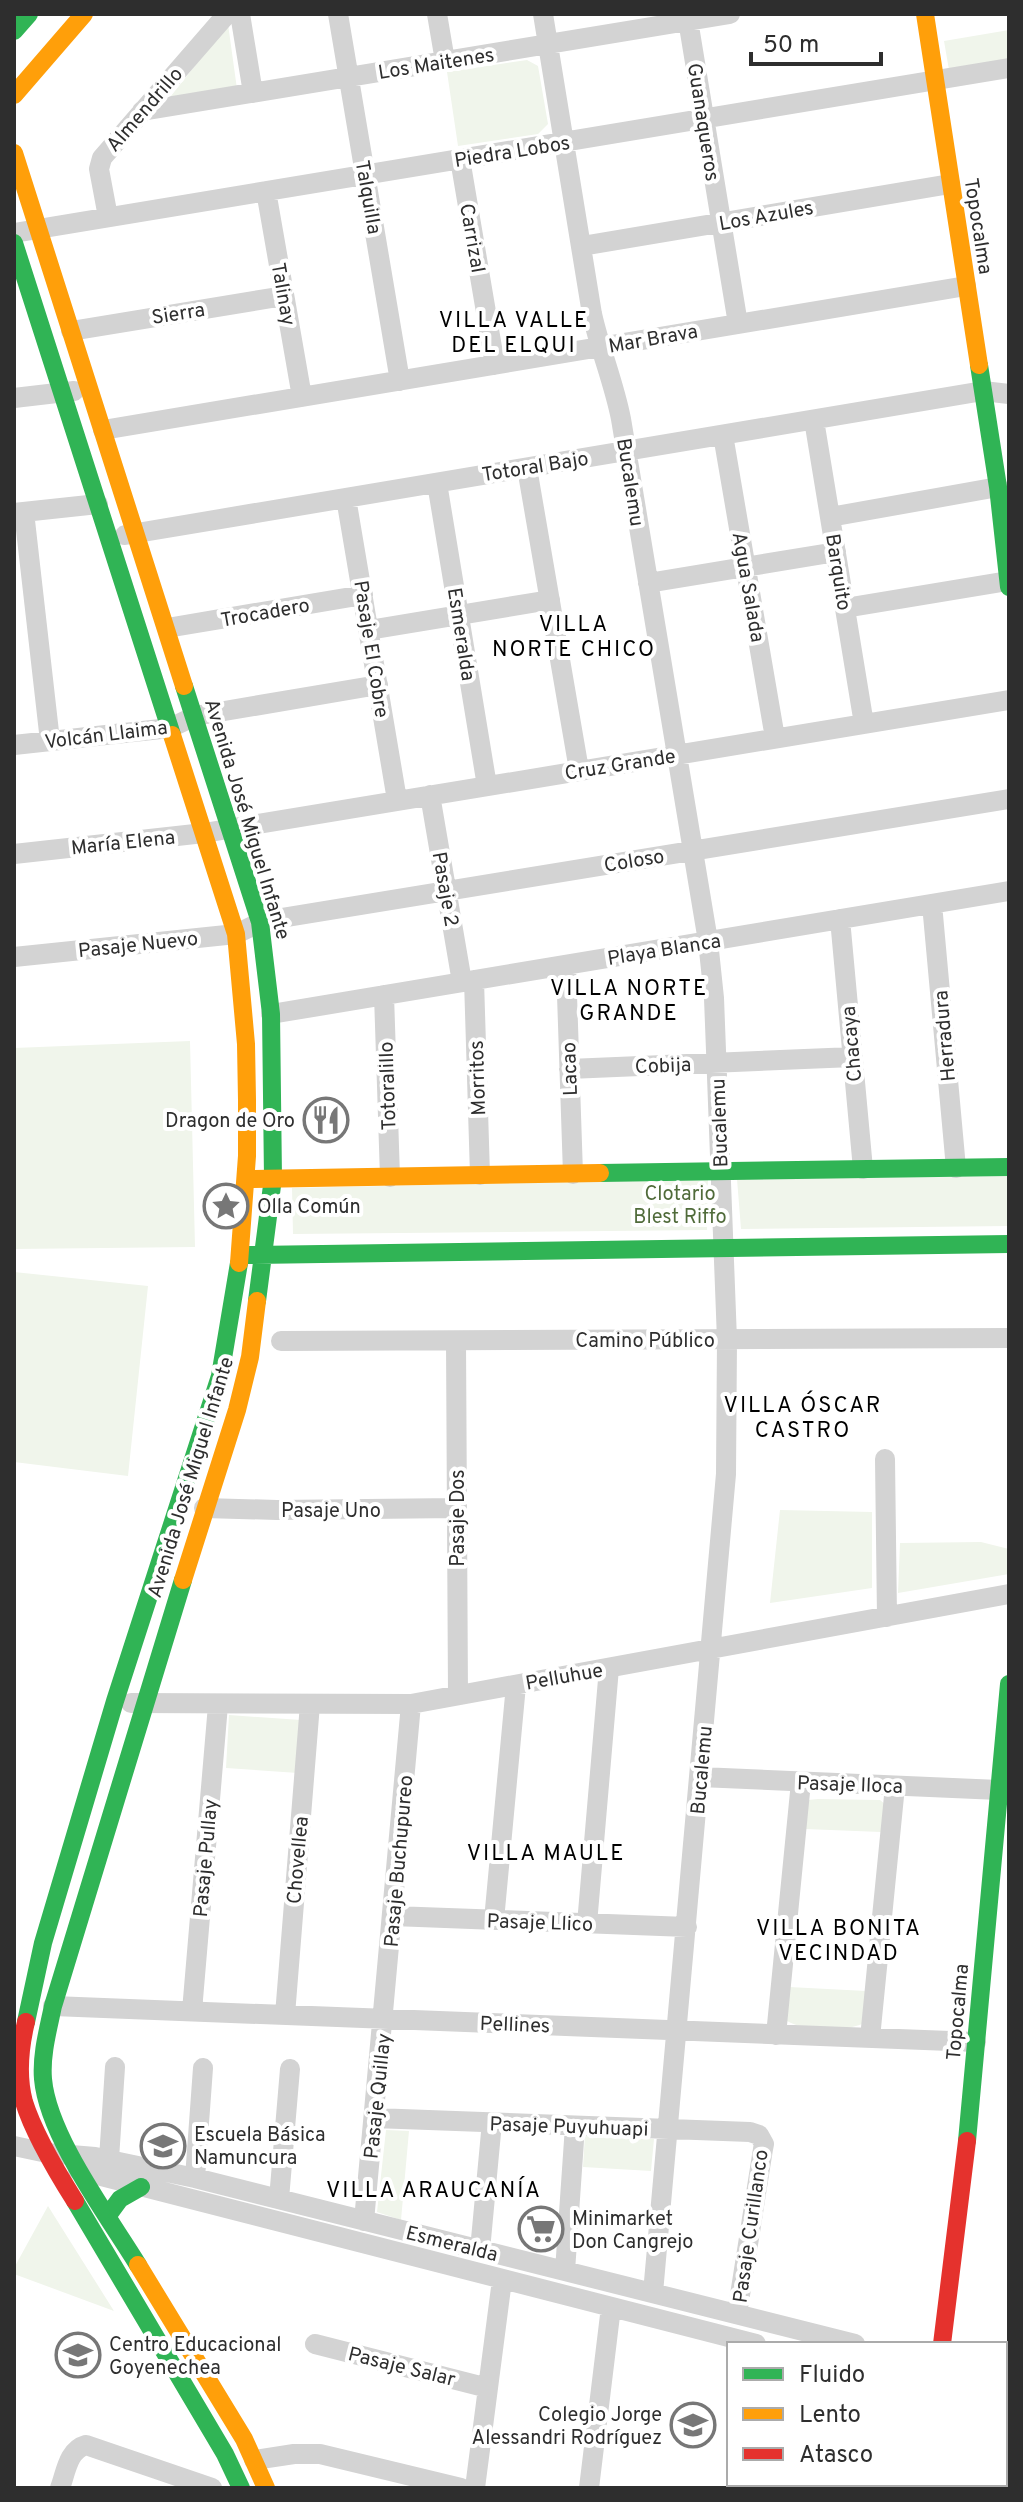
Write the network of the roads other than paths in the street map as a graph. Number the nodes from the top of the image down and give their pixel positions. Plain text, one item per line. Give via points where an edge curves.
1 (29, 14) edge
2 (84, 14) edge
3 (227, 14) edge
4 (240, 14) edge
5 (338, 14) edge
6 (437, 14) edge
7 (543, 14) edge
8 (730, 14) edge
9 (925, 14) edge
10 (687, 18) edge
11 (14, 31) edge
12 (548, 44) junction
13 (445, 61) junction
14 (1009, 68) edge
15 (349, 77) junction
16 (934, 81) junction
17 (253, 93) junction
18 (14, 95) edge
19 (142, 111) junction
20 (704, 119) junction
21 (564, 142) junction
22 (14, 153) edge
23 (460, 159) junction
24 (365, 175) junction
25 (950, 184) junction
26 (266, 191) junction
27 (108, 217) junction
28 (721, 222) junction
29 (38, 229) junction
30 (14, 233) edge
31 (14, 243) edge
32 (582, 246) junction
33 (20, 281) edge
34 (966, 286) junction
35 (284, 296) junction
36 (738, 324) junction
37 (71, 331) junction
38 (600, 347) junction
39 (495, 365) junction
40 (400, 381) junction
41 (90, 389) junction
42 (983, 391) junction
43 (62, 392) junction
44 (1009, 394) edge
45 (302, 397) junction
46 (14, 398) edge
47 (814, 420) junction
48 (103, 430) junction
49 (723, 435) junction
50 (626, 451) junction
51 (527, 468) junction
52 (437, 483) junction
53 (998, 487) junction
54 (346, 498) junction
55 (98, 504) junction
56 (19, 513) edge
57 (830, 517) junction
58 (136, 533) junction
59 (109, 538) junction
60 (836, 552) junction
61 (746, 567) junction
62 (1008, 581) edge
63 (648, 583) junction
64 (1009, 587) edge
65 (363, 595) junction
66 (550, 600) junction
67 (845, 608) junction
68 (459, 615) junction
69 (167, 628) junction
70 (369, 630) junction
71 (378, 685) junction
72 (1009, 700) edge
73 (195, 716) junction
74 (864, 724) junction
75 (170, 728) junction
76 (775, 738) junction
77 (50, 741) junction
78 (14, 745) edge
79 (676, 754) junction
80 (579, 770) junction
81 (487, 786) junction
82 (430, 795) junction
83 (1009, 799) edge
84 (397, 800) junction
85 (231, 828) junction
86 (204, 833) junction
87 (693, 851) junction
88 (14, 854) edge
89 (446, 891) junction
90 (1009, 891) edge
91 (932, 904) junction
92 (840, 919) junction
93 (260, 922) junction
94 (236, 934) junction
95 (708, 941) junction
96 (14, 957) edge
97 (566, 965) junction
98 (468, 981) junction
99 (384, 995) junction
100 (271, 1014) junction
101 (853, 1057) junction
102 (717, 1063) junction
103 (569, 1069) junction
104 (1009, 1167) edge
105 (956, 1168) junction
106 (863, 1169) junction
107 (721, 1172) junction
108 (573, 1174) junction
109 (480, 1175) junction
110 (390, 1177) junction
111 (273, 1178) junction
112 (245, 1179) junction
113 (1009, 1244) edge
114 (724, 1248) junction
115 (265, 1254) junction
116 (239, 1255) junction
117 (1009, 1338) edge
118 (727, 1340) junction
119 (281, 1341) dead end
120 (456, 1341) junction
121 (885, 1459) dead end
122 (204, 1508) junction
123 (457, 1508) junction
124 (1009, 1594) edge
125 (887, 1617) junction
126 (712, 1649) junction
127 (609, 1668) junction
128 (1009, 1684) edge
129 (516, 1685) junction
130 (458, 1695) junction
131 (115, 1701) junction
132 (310, 1704) junction
133 (411, 1704) junction
134 (143, 1705) junction
135 (218, 1705) junction
136 (700, 1777) junction
137 (801, 1782) junction
138 (895, 1786) junction
139 (999, 1790) junction
140 (393, 1916) junction
141 (494, 1920) junction
142 (587, 1924) junction
143 (687, 1927) junction
144 (53, 2006) junction
145 (192, 2011) junction
146 (285, 2015) junction
147 (384, 2019) junction
148 (677, 2030) junction
149 (776, 2035) junction
150 (870, 2038) junction
151 (976, 2042) junction
152 (115, 2067) dead end
153 (203, 2068) dead end
154 (290, 2069) dead end
155 (24, 2101) junction
156 (374, 2118) junction
157 (14, 2119) edge
158 (492, 2122) junction
159 (575, 2126) junction
160 (668, 2130) junction
161 (762, 2138) joint
162 (14, 2146) edge
163 (47, 2153) junction
164 (70, 2153) junction
165 (109, 2159) junction
166 (84, 2174) junction
167 (195, 2178) junction
168 (141, 2187) junction
169 (279, 2199) junction
170 (109, 2214) junction
171 (364, 2221) junction
172 (480, 2250) junction
173 (565, 2271) junction
174 (502, 2280) junction
175 (653, 2293) junction
176 (611, 2307) junction
177 (737, 2314) junction
178 (748, 2342) edge
179 (847, 2342) edge
180 (942, 2342) edge
181 (315, 2344) dead end
182 (488, 2388) junction
183 (254, 2460) junction
184 (60, 2488) edge
185 (212, 2488) edge
186 (241, 2488) edge
187 (266, 2488) edge
188 (461, 2488) edge
189 (475, 2488) edge
190 (589, 2488) edge

1 - 11 main road
2 - 18 main road
3 - 19 street, Almendrillo
4 - 17 street
5 - 15 street, Talquilla
6 - 13 street
7 - 12 street, Bucalemu
8 - 10 street, Los Maitenes
9 - 16 main road, Topocalma
10 - 12 street, Los Maitenes
10 - 20 street, Guanaqueros
12 - 13 street, Los Maitenes
12 - 21 street, Bucalemu
13 - 15 street, Los Maitenes
14 - 16 street, Piedra Lobos
15 - 17 street, Los Maitenes
15 - 24 street, Talquilla
16 - 20 street, Piedra Lobos
16 - 25 main road, Topocalma
17 - 19 street, Los Maitenes
19 - 27 street, Almendrillo via 100,163
20 - 21 street, Piedra Lobos
20 - 28 street, Guanaqueros
21 - 23 street, Piedra Lobos
21 - 32 street, Bucalemu
22 - 29 main road, Avenida José Miguel Infante
23 - 24 street, Piedra Lobos
23 - 39 street, Carrizal
24 - 26 street, Piedra Lobos
24 - 40 street, Talquilla
25 - 28 street, Los Azules
25 - 34 main road, Topocalma
26 - 27 street, Piedra Lobos
26 - 35 street, Talinay
27 - 29 street, Piedra Lobos
28 - 32 street, Los Azules
28 - 36 street, Guanaqueros
29 - 30 street, Piedra Lobos
29 - 37 main road, Avenida José Miguel Infante
31 - 33 main road, Avenida José Miguel Infante
32 - 38 street, Bucalemu
33 - 43 main road, Avenida José Miguel Infante
34 - 36 street, Mar Brava
34 - 42 main road, Topocalma
35 - 37 street, Sierra
35 - 45 street, Talinay
36 - 38 street, Mar Brava
37 - 41 main road, Avenida José Miguel Infante
38 - 39 street, Mar Brava
38 - 50 street, Bucalemu
39 - 40 street, Mar Brava
40 - 45 street, Mar Brava
41 - 43 street
41 - 48 main road, Avenida José Miguel Infante
42 - 44 street, Totoral Bajo
42 - 47 street, Totoral Bajo
42 - 53 main road, Topocalma
43 - 46 street
43 - 55 main road, Avenida José Miguel Infante
45 - 48 street, Mar Brava
47 - 49 street, Totoral Bajo
47 - 57 street, Barquito
48 - 58 main road, Avenida José Miguel Infante
49 - 50 street, Totoral Bajo
49 - 61 street, Agua Salada
50 - 51 street, Totoral Bajo
50 - 63 street, Bucalemu
51 - 52 street, Totoral Bajo
51 - 66 street
52 - 54 street, Totoral Bajo
52 - 68 street, Esmeralda
53 - 57 street
53 - 62 main road, Topocalma
54 - 58 street, Totoral Bajo
54 - 65 street, Pasaje El Cobre
55 - 56 street
55 - 59 main road, Avenida José Miguel Infante
56 - 77 street
57 - 60 street, Barquito
58 - 59 street, Totoral Bajo
58 - 69 main road, Avenida José Miguel Infante
59 - 75 main road, Avenida José Miguel Infante
60 - 61 street
60 - 67 street, Barquito
61 - 63 street
61 - 76 street, Agua Salada
62 - 64 main road, Topocalma
62 - 67 street
63 - 79 street, Bucalemu
65 - 69 street, Trocadero
65 - 70 street, Pasaje El Cobre
66 - 68 street
66 - 80 street
67 - 74 street, Barquito
68 - 70 street
68 - 81 street, Esmeralda
69 - 73 main road, Avenida José Miguel Infante
70 - 71 street, Pasaje El Cobre
71 - 73 street, Volcán Llaima
71 - 84 street, Pasaje El Cobre
72 - 74 street, Cruz Grande
73 - 75 street, Volcán Llaima
73 - 85 main road, Avenida José Miguel Infante
74 - 76 street, Cruz Grande
75 - 77 street, Volcán Llaima
75 - 86 main road, Avenida José Miguel Infante
76 - 79 street, Cruz Grande
77 - 78 street, Volcán Llaima
79 - 80 street, Cruz Grande
79 - 87 street, Bucalemu
80 - 81 street, Cruz Grande
81 - 82 street, Cruz Grande
82 - 84 street, Cruz Grande
82 - 89 street, Pasaje 2
83 - 87 street, Coloso
84 - 85 street, Cruz Grande
85 - 86 street, María Elena
85 - 93 main road, Avenida José Miguel Infante
86 - 88 street, María Elena
86 - 94 main road, Avenida José Miguel Infante
87 - 89 street, Coloso
87 - 95 street, Bucalemu
89 - 93 street, Coloso
89 - 98 street, Pasaje 2
90 - 91 street, Playa Blanca
91 - 92 street, Playa Blanca
91 - 105 street, Herradura
92 - 95 street, Playa Blanca
92 - 101 street, Chacaya
93 - 94 street, Pasaje Nuevo
93 - 100 main road, Avenida José Miguel Infante
94 - 96 street, Pasaje Nuevo
94 - 112 main road, Avenida José Miguel Infante via 246,1062
95 - 97 street, Playa Blanca
95 - 102 street, Bucalemu
97 - 98 street, Playa Blanca
97 - 103 street, Lacao
98 - 99 street, Playa Blanca
98 - 109 street, Morritos
99 - 100 street, Playa Blanca
99 - 110 street, Totoralillo
100 - 111 main road, Avenida José Miguel Infante
101 - 102 street, Cobija
101 - 106 street, Chacaya
102 - 103 street, Cobija
102 - 107 street, Bucalemu
103 - 108 street, Lacao
104 - 105 main road
105 - 106 main road
106 - 107 main road
107 - 108 main road
107 - 114 street, Bucalemu
108 - 109 main road
109 - 110 main road
110 - 111 main road
111 - 112 main road
111 - 115 main road, Avenida José Miguel Infante
112 - 116 main road, Avenida José Miguel Infante
113 - 114 main road
114 - 115 main road
114 - 118 street, Bucalemu
115 - 116 main road
115 - 122 main road, Avenida José Miguel Infante via 244,1384
116 - 131 main road, Avenida José Miguel Infante via 220,1376
117 - 118 street, Camino Público
118 - 120 street, Camino Público
118 - 126 street, Bucalemu via 726,1474
119 - 120 street, Camino Público
120 - 123 street, Pasaje Dos
121 - 125 street
122 - 123 street, Pasaje Uno
122 - 134 main road, Avenida José Miguel Infante
123 - 130 street, Pasaje Dos
124 - 125 street, Pelluhue
125 - 126 street, Pelluhue
126 - 127 street, Pelluhue
126 - 136 street, Bucalemu
127 - 129 street, Pelluhue
127 - 142 street
128 - 139 main road, Topocalma
129 - 130 street, Pelluhue
129 - 141 street
130 - 133 street, Pelluhue
131 - 134 street, Pelluhue
131 - 155 main road, Avenida José Miguel Infante via 34,1977 20,2062
132 - 133 street, Pelluhue
132 - 135 street, Pelluhue
132 - 146 street, Chovellea
133 - 140 street, Pasaje Buchupureo
134 - 135 street, Pelluhue
134 - 144 main road, Avenida José Miguel Infante
135 - 145 street, Pasaje Pullay
136 - 137 street, Pasaje Iloca
136 - 143 street, Bucalemu
137 - 138 street, Pasaje Iloca
137 - 149 street
138 - 139 street, Pasaje Iloca
138 - 150 street
139 - 151 main road, Topocalma
140 - 141 street, Pasaje Llico
140 - 147 street, Pasaje Buchupureo
141 - 142 street, Pasaje Llico
142 - 143 street, Pasaje Llico
143 - 148 street, Bucalemu
144 - 145 street, Pellines
144 - 164 main road, Avenida José Miguel Infante via 43,2053 43,2088
145 - 146 street, Pellines
146 - 147 street, Pellines
147 - 148 street, Pellines
147 - 156 street, Pasaje Quillay
148 - 149 street, Pellines
148 - 160 street, Bucalemu
149 - 150 street, Pellines
150 - 151 street, Pellines
151 - 180 main road, Topocalma
152 - 165 street
153 - 167 street
154 - 169 street
155 - 157 main road
155 - 163 main road, Avenida José Miguel Infante
156 - 158 street, Pasaje Puyuhuapi
156 - 171 street, Pasaje Quillay
158 - 159 street, Pasaje Puyuhuapi
158 - 172 street
159 - 160 street, Pasaje Puyuhuapi
159 - 173 street
160 - 161 street, Pasaje Puyuhuapi via 750,2132
160 - 175 street, Bucalemu
161 - 177 street, Pasaje Curillanco
162 - 163 street, Esmeralda
163 - 164 street, Esmeralda
163 - 166 street, Esmeralda
163 - 186 main road, Avenida José Miguel Infante
164 - 165 street, Esmeralda
164 - 166 main road, Avenida José Miguel Infante
165 - 167 street, Esmeralda
166 - 168 street, Esmeralda
166 - 170 main road, Avenida José Miguel Infante
167 - 169 street, Esmeralda
168 - 170 main road via 120,2199
168 - 174 street, Esmeralda
169 - 171 street, Esmeralda
170 - 183 main road, Avenida José Miguel Infante
171 - 172 street, Esmeralda
172 - 173 street, Esmeralda
173 - 175 street, Esmeralda
174 - 176 street, Esmeralda
174 - 182 street
175 - 177 street, Esmeralda
176 - 178 street, Esmeralda
176 - 190 street
177 - 179 street, Esmeralda
181 - 182 street, Pasaje Salar
182 - 189 street
183 - 187 main road, Avenida José Miguel Infante
183 - 188 street via 307,2454 338,2457
184 - 185 street via 72,2454 81,2446

